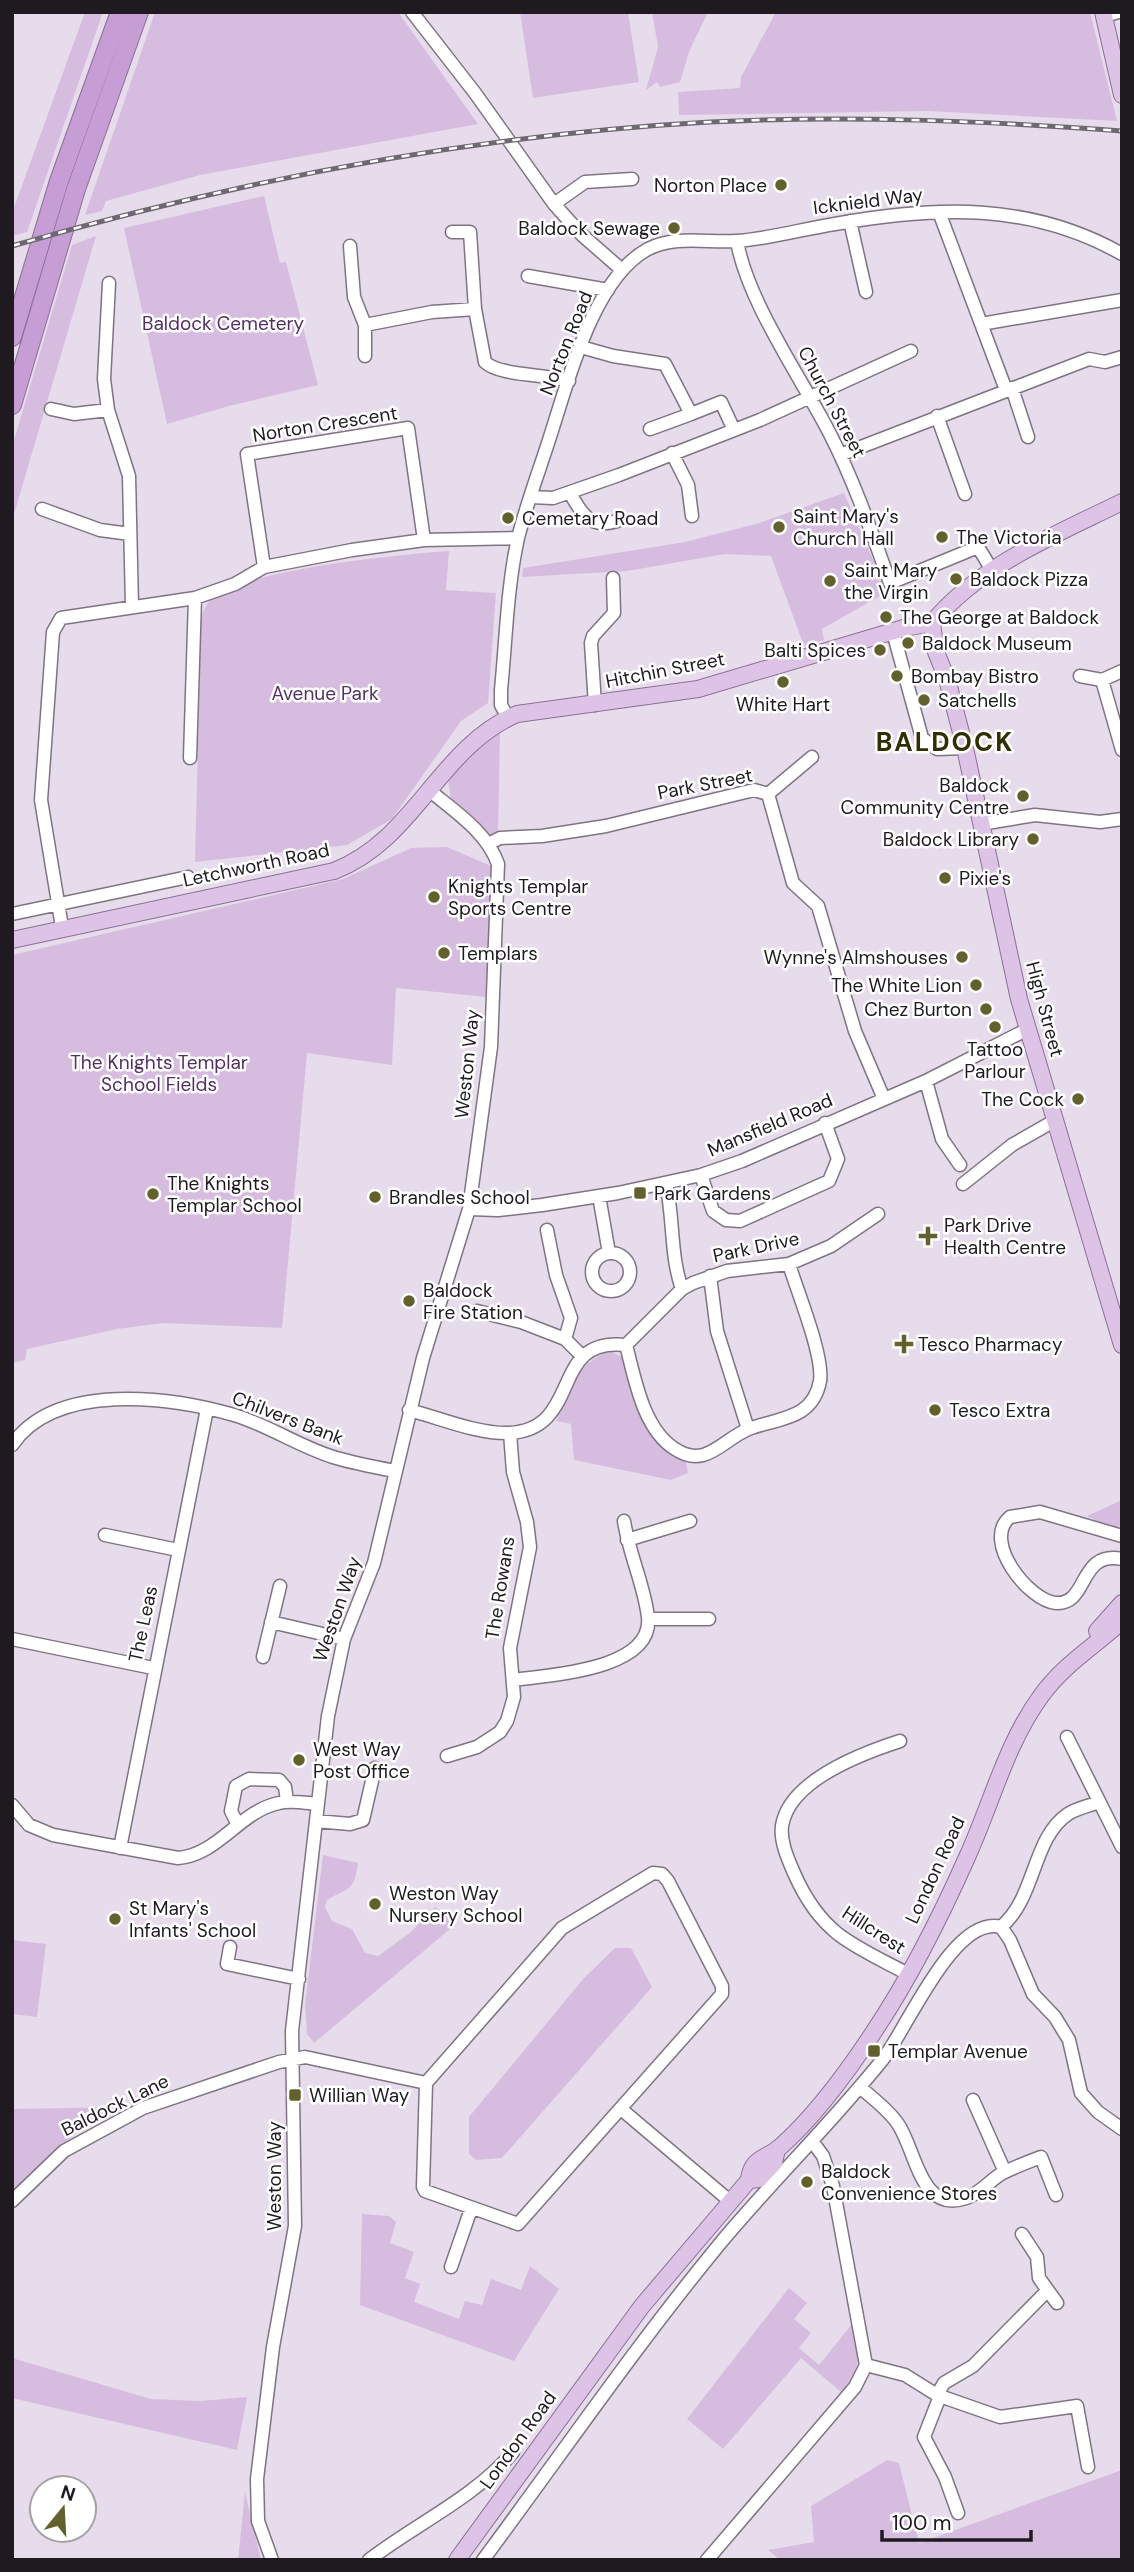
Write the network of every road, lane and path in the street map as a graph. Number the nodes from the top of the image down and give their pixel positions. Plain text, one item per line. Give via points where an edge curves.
1 (120, 12) edge
2 (139, 12) edge
3 (412, 12) edge
4 (1109, 14) edge
5 (1122, 95) edge
6 (632, 179) dead end
7 (554, 204) junction
8 (939, 212) junction
9 (850, 221) junction
10 (452, 232) dead end
11 (737, 241) junction
12 (350, 246) dead end
13 (1122, 254) edge
14 (622, 270) junction
15 (528, 276) dead end
16 (109, 284) dead end
17 (608, 290) junction
18 (866, 292) dead end
19 (1122, 300) edge
20 (475, 309) junction
21 (981, 324) junction
22 (365, 325) junction
23 (12, 337) edge
24 (581, 347) junction
25 (911, 351) dead end
26 (365, 356) dead end
27 (1122, 358) edge
28 (569, 381) junction
29 (1009, 389) junction
30 (810, 398) junction
31 (12, 405) edge
32 (51, 409) dead end
33 (108, 410) junction
34 (691, 414) junction
35 (937, 416) junction
36 (650, 429) dead end
37 (734, 430) junction
38 (1028, 437) dead end
39 (672, 453) junction
40 (840, 454) junction
41 (570, 494) junction
42 (965, 494) dead end
43 (531, 497) junction
44 (1122, 502) edge
45 (42, 509) dead end
46 (692, 516) dead end
47 (617, 521) dead end
48 (130, 534) junction
49 (518, 538) junction
50 (424, 540) junction
51 (264, 567) junction
52 (992, 570) junction
53 (613, 578) dead end
54 (195, 598) junction
55 (132, 606) junction
56 (932, 623) junction
57 (893, 632) junction
58 (1122, 671) edge
59 (1080, 676) dead end
60 (1102, 680) junction
61 (595, 705) junction
62 (508, 718) junction
63 (965, 748) junction
64 (1122, 750) edge
65 (812, 757) dead end
66 (190, 758) dead end
67 (429, 790) junction
68 (768, 794) junction
69 (1122, 819) edge
70 (981, 824) junction
71 (488, 844) junction
72 (188, 877) dead end
73 (56, 903) junction
74 (12, 914) edge
75 (62, 927) junction
76 (12, 940) edge
77 (1028, 1029) junction
78 (926, 1081) junction
79 (884, 1099) junction
80 (1054, 1121) junction
81 (825, 1123) junction
82 (960, 1164) dead end
83 (701, 1175) junction
84 (666, 1183) junction
85 (963, 1184) dead end
86 (599, 1196) junction
87 (469, 1209) junction
88 (878, 1214) dead end
89 (547, 1230) dead end
90 (609, 1253) dead end
91 (789, 1264) junction
92 (710, 1276) junction
93 (682, 1289) junction
94 (477, 1311) dead end
95 (565, 1339) junction
96 (626, 1345) junction
97 (1122, 1345) edge
98 (582, 1356) junction
99 (207, 1409) junction
100 (409, 1410) junction
101 (748, 1429) junction
102 (510, 1433) junction
103 (12, 1446) edge
104 (395, 1471) junction
105 (624, 1521) dead end
106 (690, 1521) dead end
107 (105, 1535) dead end
108 (1122, 1536) edge
109 (626, 1540) junction
110 (178, 1550) junction
111 (1122, 1559) edge
112 (280, 1586) dead end
113 (1122, 1602) edge
114 (648, 1619) junction
115 (709, 1619) dead end
116 (1122, 1621) edge
117 (271, 1622) junction
118 (12, 1639) edge
119 (344, 1639) junction
120 (1086, 1647) junction
121 (263, 1657) dead end
122 (153, 1668) junction
123 (513, 1680) junction
124 (1067, 1737) dead end
125 (900, 1741) dead end
126 (447, 1756) dead end
127 (376, 1768) dead end
128 (287, 1801) junction
129 (1099, 1802) junction
130 (317, 1804) junction
131 (12, 1805) edge
132 (316, 1821) junction
133 (238, 1825) junction
134 (1122, 1847) edge
135 (120, 1848) junction
136 (1001, 1927) junction
137 (230, 1947) dead end
138 (917, 1956) junction
139 (937, 1970) junction
140 (908, 1975) junction
141 (299, 1979) junction
142 (292, 2058) junction
143 (426, 2083) junction
144 (860, 2087) junction
145 (973, 2100) dead end
146 (814, 2108) junction
147 (621, 2109) junction
148 (830, 2121) junction
149 (1122, 2129) edge
150 (812, 2141) junction
151 (1005, 2172) junction
152 (1056, 2195) dead end
153 (12, 2201) edge
154 (731, 2202) junction
155 (471, 2209) junction
156 (1022, 2234) dead end
157 (451, 2267) dead end
158 (1047, 2291) junction
159 (1057, 2303) dead end
160 (613, 2346) junction
161 (631, 2358) junction
162 (866, 2365) junction
163 (939, 2396) junction
164 (513, 2452) dead end
165 (1088, 2467) dead end
166 (958, 2513) dead end
167 (272, 2560) edge
168 (369, 2560) edge
169 (457, 2560) edge
170 (483, 2560) edge
171 (707, 2560) edge

1 - 23 highway via 59,181
2 - 31 highway via 76,189
3 - 7 street
4 - 5 main road
6 - 7 street via 585,182
7 - 14 street
8 - 9 street, Icknield Way
8 - 13 street, Icknield Way via 1003,212 1085,234
8 - 21 street
9 - 11 street, Icknield Way
9 - 18 street
10 - 20 street via 476,231
11 - 14 street, Icknield Way via 668,242 637,256
11 - 30 street, Church Street via 767,317
12 - 22 street via 354,297
14 - 17 street, Norton Road
15 - 17 street
16 - 33 street via 104,379
17 - 24 street, Norton Road
19 - 21 street
20 - 22 street
20 - 28 street via 482,353 489,366
21 - 29 street
22 - 26 street
24 - 28 street, Norton Road
24 - 34 street via 665,364
25 - 30 street
27 - 29 street via 1089,359
28 - 43 street, Norton Road
29 - 35 street
29 - 38 street
30 - 37 street
30 - 40 street, Church Street
32 - 33 street via 74,414
33 - 48 street via 129,477
34 - 36 street
34 - 37 street via 721,402
35 - 40 street
35 - 42 street
37 - 39 street
39 - 41 street
39 - 46 street via 688,485
40 - 52 street, Church Street via 890,583 978,547
41 - 43 street
41 - 47 street via 592,523
43 - 49 street, Norton Road
44 - 52 main road
45 - 48 street via 100,530
48 - 55 street
49 - 50 street
49 - 62 street, Norton Road via 501,691
50 - 51 street
50 - 51 street, Norton Crescent via 408,428 247,454
51 - 54 street via 235,584
52 - 56 main road via 956,596
53 - 61 street via 616,608 591,643
54 - 55 street
54 - 66 street
55 - 73 street via 65,615 55,626 41,800
56 - 57 main road, Hitchin Street
56 - 63 main road, High Street via 936,652
57 - 61 main road, Hitchin Street via 707,687
57 - 63 street via 922,738 937,750
58 - 60 street
59 - 60 street
60 - 64 street
61 - 62 main road, Hitchin Street via 531,711
62 - 67 main road, Hitchin Street via 467,745
63 - 70 main road, High Street
65 - 68 street
67 - 71 street, Weston Way
67 - 75 main road, Letchworth Road via 385,842 334,871
68 - 71 street, Park Street via 754,790 606,826 500,838
68 - 79 street, Park Street via 793,883 818,906 855,1031
69 - 70 street via 1035,815
70 - 77 main road, High Street
71 - 87 street, Weston Way via 498,864 498,930 491,1047
72 - 73 street, Letchworth Road
73 - 74 street, Letchworth Road
73 - 75 street
75 - 76 main road, Letchworth Road
77 - 78 street, Mansfield Road
77 - 80 main road, High Street
78 - 79 street, Mansfield Road
78 - 82 street via 942,1139
79 - 81 street, Mansfield Road
80 - 85 street via 1012,1145
80 - 97 main road, High Street
81 - 83 street, Mansfield Road
81 - 83 street via 838,1159 829,1181 747,1219 733,1221 713,1211
83 - 84 street, Mansfield Road
84 - 86 street, Mansfield Road
84 - 93 street via 673,1256
86 - 87 street, Mansfield Road
86 - 90 street
87 - 100 street, Weston Way
88 - 91 street, Park Drive via 831,1246
89 - 95 street via 571,1322
91 - 92 street, Park Drive
91 - 101 street via 819,1361 818,1391 798,1415
92 - 93 street, Park Drive
92 - 101 street via 717,1331
93 - 96 street, Park Drive
94 - 95 street
95 - 98 street
96 - 98 street via 608,1345
96 - 101 street via 642,1401 667,1444 684,1455 700,1456
98 - 102 street via 550,1417 536,1427
99 - 103 street, Chilvers Bank via 149,1399 89,1402 50,1415
99 - 104 street, Chilvers Bank via 256,1423 330,1456
99 - 110 street, The Leas
100 - 102 street
100 - 104 street, Weston Way
102 - 123 street, The Rowans via 513,1472 530,1547 510,1648
104 - 119 street, Weston Way via 374,1563
105 - 109 street
106 - 109 street
107 - 110 street
108 - 111 street via 1040,1512 1010,1517 999,1538 1008,1561 1036,1595 1054,1603 1071,1597 1102,1558
109 - 114 street
110 - 122 street, The Leas
112 - 117 street
113 - 120 main road, London Road
114 - 115 street
114 - 123 street via 639,1645 620,1659
116 - 120 main road, London Road
117 - 119 street
117 - 121 street
118 - 122 street
119 - 130 street, Weston Way via 332,1690
120 - 138 main road, London Road via 1041,1695 1024,1722 968,1854
122 - 135 street, The Leas
123 - 126 street, The Rowans via 511,1711 500,1732 477,1747
124 - 129 street
125 - 140 street, Hillcrest via 859,1755 808,1787 786,1816 782,1836 802,1889 824,1921 850,1942
127 - 132 street via 363,1820 350,1824
128 - 130 street
128 - 133 street
128 - 133 street via 279,1780 244,1780 236,1786 231,1805
129 - 134 street
129 - 136 street via 1068,1814 1054,1829 1022,1903
130 - 132 street, Weston Way
131 - 135 street via 24,1821 41,1831
132 - 141 street, Weston Way
133 - 135 street via 190,1857
136 - 139 street via 987,1927 958,1944
136 - 149 street via 1033,1994 1069,2040 1081,2093
137 - 141 street via 228,1964
138 - 139 street
138 - 140 main road, London Road
139 - 144 street via 897,2040
140 - 146 main road, London Road via 873,2034
141 - 142 street, Weston Way
142 - 143 street
142 - 153 street, Baldock Lane via 143,2108 64,2151
142 - 167 street, Weston Way via 295,2226 274,2347 256,2498 258,2521
143 - 147 street via 562,1928 653,1873 662,1874 723,1991
143 - 155 street via 423,2187 432,2195
144 - 148 street
144 - 151 street via 900,2126 923,2181 936,2195 966,2198
145 - 151 street
146 - 148 street
146 - 154 main road, London Road via 777,2150 764,2154
147 - 154 street
147 - 155 street via 523,2220 512,2223
148 - 150 street
150 - 161 street via 721,2243
150 - 162 street via 833,2186
151 - 152 street via 1041,2157
154 - 160 main road, London Road
155 - 157 street
156 - 158 street via 1035,2250 1036,2272
158 - 159 street
158 - 163 street via 973,2366 944,2383
160 - 161 street
160 - 169 main road, London Road
161 - 170 street
162 - 163 street via 905,2375
162 - 171 street via 855,2387
163 - 165 street via 1000,2417 1077,2406
163 - 166 street via 924,2438
164 - 168 street via 478,2486

